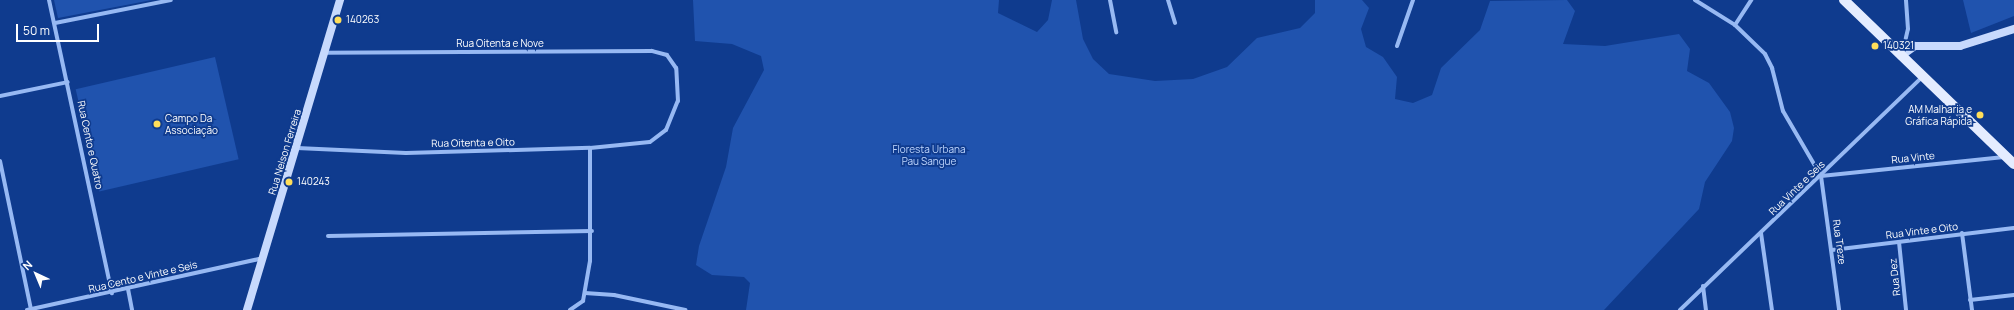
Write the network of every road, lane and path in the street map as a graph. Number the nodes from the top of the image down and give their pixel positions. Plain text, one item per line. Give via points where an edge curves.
1 (49, 0) edge
2 (171, 0) edge
3 (340, 0) edge
4 (1110, 0) edge
5 (1168, 0) edge
6 (1413, 0) edge
7 (1695, 0) edge
8 (1751, 0) edge
9 (1844, 0) edge
10 (1906, 0) edge
11 (55, 23) junction
12 (1175, 23) dead end
13 (1735, 25) junction
14 (2014, 29) edge
15 (1116, 32) dead end
16 (1397, 46) dead end
17 (324, 53) junction
18 (1900, 54) junction
19 (1923, 76) junction
20 (68, 82) junction
21 (0, 96) edge
22 (650, 142) joint
23 (297, 148) junction
24 (590, 148) junction
25 (2010, 160) edge
26 (0, 161) edge
27 (1821, 176) junction
28 (2014, 228) edge
29 (592, 231) junction
30 (1761, 233) junction
31 (1962, 233) junction
32 (328, 236) dead end
33 (1899, 242) junction
34 (1832, 250) junction
35 (263, 258) junction
36 (1702, 286) junction
37 (128, 290) junction
38 (112, 293) junction
39 (585, 293) junction
40 (2014, 295) edge
41 (1970, 300) junction
42 (29, 310) edge
43 (132, 310) edge
44 (247, 310) edge
45 (570, 310) edge
46 (685, 310) edge
47 (1680, 310) edge
48 (1706, 310) edge
49 (1772, 310) edge
50 (1839, 310) edge
51 (1906, 310) edge
52 (1972, 310) edge

1 - 11 street, Rua Cento e Quatro
2 - 11 street
3 - 17 main road, Rua Nelson Ferreira
4 - 15 street
5 - 12 street
6 - 16 street
7 - 13 street
8 - 13 street
9 - 18 main road
10 - 18 street via 1908,29
11 - 20 street, Rua Cento e Quatro
13 - 27 street via 1765,54 1783,110
14 - 18 main road via 1960,46 1915,46
17 - 22 street, Rua Oitenta e Nove via 652,50 673,60 678,101 675,116 666,130
17 - 23 main road, Rua Nelson Ferreira
18 - 19 main road
19 - 25 main road
19 - 27 street, Rua Vinte e Seis
20 - 21 street
20 - 38 street, Rua Cento e Quatro
22 - 24 street, Rua Oitenta e Oito
23 - 24 street, Rua Oitenta e Oito via 406,153
23 - 35 main road, Rua Nelson Ferreira
24 - 29 street
25 - 27 street, Rua Vinte
26 - 42 street
27 - 30 street, Rua Vinte e Seis
27 - 34 street, Rua Treze
28 - 31 street, Rua Vinte e Oito
29 - 32 street
29 - 39 street
30 - 36 street, Rua Vinte e Seis
30 - 49 street
31 - 33 street, Rua Vinte e Oito
31 - 41 street
33 - 34 street, Rua Vinte e Oito
33 - 51 street, Rua Dez
34 - 50 street, Rua Treze
35 - 37 street, Rua Cento e Vinte e Seis
35 - 44 main road, Rua Nelson Ferreira
36 - 47 street, Rua Vinte e Seis
36 - 48 street
37 - 38 street, Rua Cento e Vinte e Seis
37 - 43 street
38 - 42 street, Rua Cento e Vinte e Seis
39 - 45 street via 583,301
39 - 46 street via 614,295
40 - 41 street
41 - 52 street

